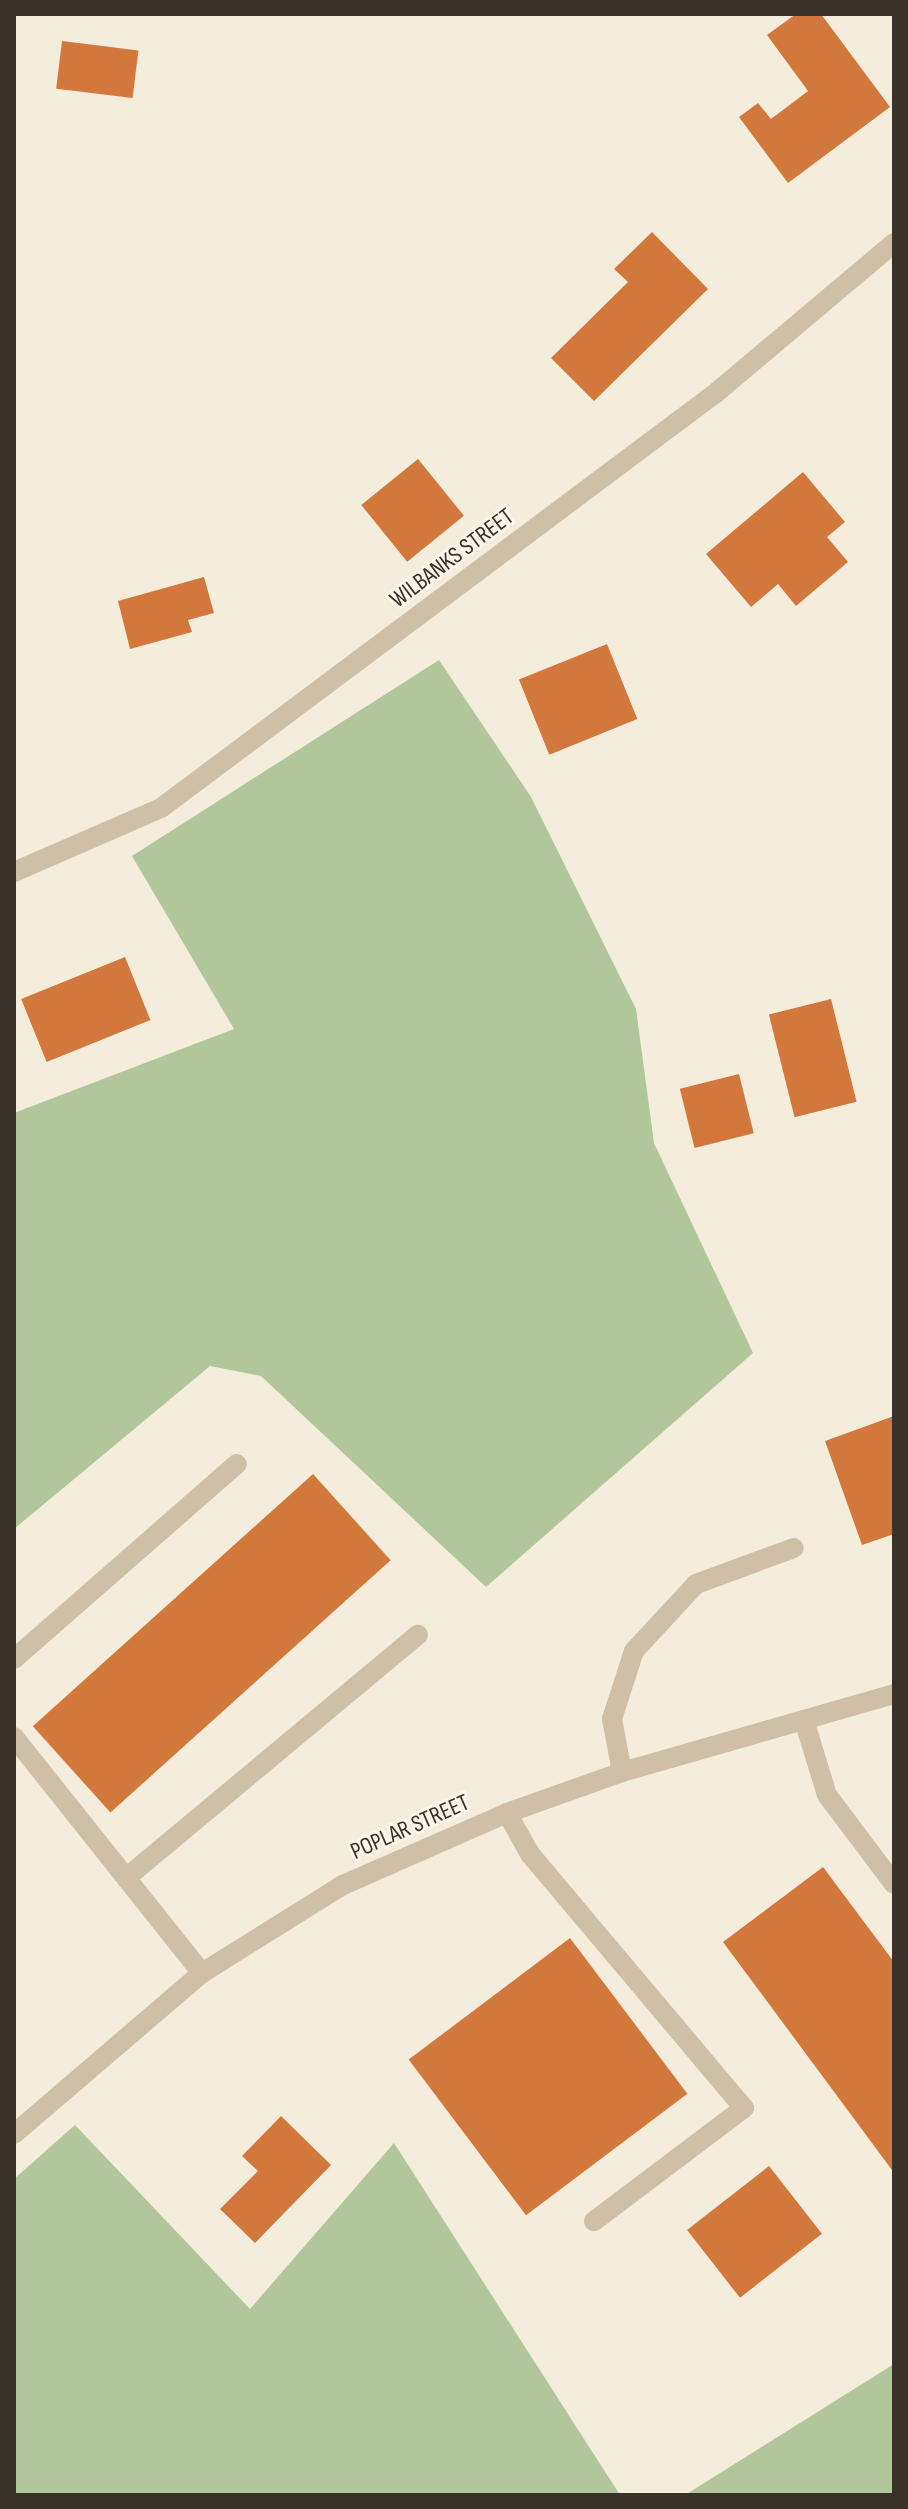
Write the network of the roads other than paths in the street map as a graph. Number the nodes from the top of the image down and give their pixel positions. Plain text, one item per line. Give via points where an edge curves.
1 (894, 243) edge
2 (14, 872) edge
3 (237, 1464) dead end
4 (794, 1548) dead end
5 (418, 1635) dead end
6 (14, 1659) edge
7 (894, 1694) edge
8 (804, 1720) junction
9 (14, 1737) edge
10 (622, 1772) junction
11 (507, 1813) junction
12 (126, 1878) junction
13 (894, 1884) edge
14 (202, 1973) junction
15 (14, 2134) edge
16 (594, 2221) dead end

1 - 2 street, WILBANKS STREET via 717,392 161,808
3 - 6 street
4 - 10 street via 696,1584 634,1651 612,1719
5 - 12 street
7 - 8 street, POPLAR STREET
8 - 10 street, POPLAR STREET
8 - 13 street via 827,1795
9 - 12 street
10 - 11 street, POPLAR STREET
11 - 14 street, POPLAR STREET via 343,1885
11 - 16 street via 530,1854 744,2108
12 - 14 street
14 - 15 street, POPLAR STREET

